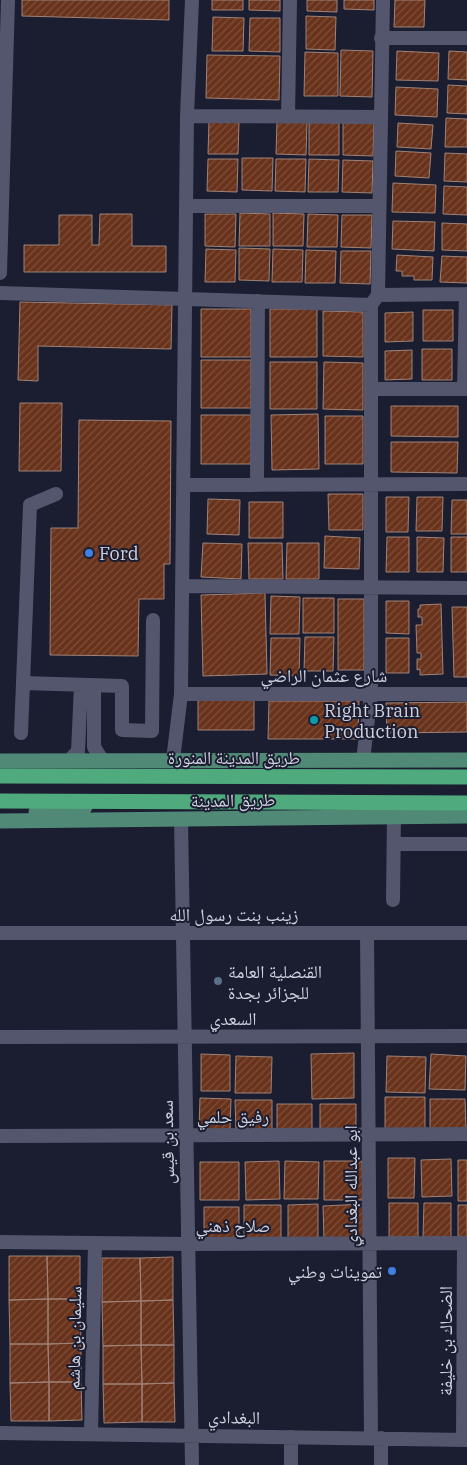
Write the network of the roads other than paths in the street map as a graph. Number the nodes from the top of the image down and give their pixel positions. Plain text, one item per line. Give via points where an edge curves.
1 (8, 0) edge
2 (192, 0) edge
3 (290, 0) edge
4 (383, 0) edge
5 (382, 38) junction
6 (467, 38) edge
7 (186, 116) junction
8 (288, 116) junction
9 (380, 117) junction
10 (186, 206) junction
11 (379, 206) junction
12 (0, 273) edge
13 (0, 293) edge
14 (467, 294) edge
15 (184, 299) junction
16 (375, 300) junction
17 (258, 301) junction
18 (371, 388) junction
19 (466, 389) edge
20 (371, 484) junction
21 (467, 484) edge
22 (183, 485) junction
23 (257, 485) junction
24 (56, 494) dead end
25 (182, 586) junction
26 (371, 587) junction
27 (467, 588) edge
28 (153, 620) dead end
29 (23, 683) junction
30 (88, 685) junction
31 (181, 694) junction
32 (371, 694) junction
33 (467, 694) edge
34 (21, 733) dead end
35 (72, 760) junction
36 (102, 760) junction
37 (173, 760) junction
38 (364, 760) junction
39 (467, 760) edge
40 (0, 761) edge
41 (0, 776) edge
42 (332, 776) junction
43 (467, 778) edge
44 (0, 801) edge
45 (129, 802) junction
46 (467, 803) edge
47 (0, 816) edge
48 (394, 816) junction
49 (467, 816) edge
50 (181, 819) junction
51 (0, 821) edge
52 (394, 844) junction
53 (467, 844) edge
54 (392, 900) dead end
55 (0, 933) edge
56 (183, 933) junction
57 (368, 933) junction
58 (467, 933) edge
59 (368, 1036) junction
60 (467, 1036) edge
61 (0, 1037) edge
62 (184, 1037) junction
63 (467, 1134) edge
64 (186, 1135) junction
65 (369, 1135) junction
66 (0, 1136) edge
67 (0, 1242) edge
68 (95, 1243) junction
69 (465, 1243) edge
70 (188, 1244) junction
71 (369, 1244) junction
72 (0, 1433) edge
73 (91, 1434) junction
74 (191, 1436) junction
75 (291, 1437) junction
76 (376, 1438) junction
77 (465, 1440) edge
78 (192, 1465) edge
79 (291, 1465) edge
80 (381, 1465) edge

1 - 12 street
2 - 7 street
3 - 8 street
4 - 5 street
5 - 6 street
5 - 9 street
7 - 8 street
7 - 10 street
8 - 9 street
9 - 11 street
10 - 11 street
10 - 15 street
11 - 16 street
13 - 15 street
14 - 16 street
14 - 19 street
15 - 17 street
15 - 22 street
16 - 17 street
16 - 18 street
17 - 23 street
18 - 19 street
18 - 20 street
20 - 21 street
20 - 23 street
20 - 26 street
22 - 23 street
22 - 25 street
24 - 29 street via 30,505
25 - 26 street
25 - 31 street
26 - 27 street
26 - 32 street
28 - 30 street via 152,731 122,730 122,686
29 - 30 street
29 - 34 street
30 - 35 street via 78,751
30 - 36 street via 94,747
31 - 32 street, شارع عثمان الراضي
31 - 37 street
32 - 33 street, شارع عثمان الراضي
32 - 38 street
35 - 36 main road
35 - 40 main road
35 - 42 main road
36 - 37 main road
37 - 38 main road
38 - 39 main road
41 - 42 highway, طريق المدينة المنورة
42 - 43 highway, طريق المدينة المنورة
44 - 45 highway
45 - 46 highway
45 - 47 main road
48 - 49 main road, طريق المدينة
48 - 50 main road, طريق المدينة
48 - 52 street
50 - 51 main road, طريق المدينة
50 - 56 street, سعد بن قيس
52 - 53 street
52 - 54 street
55 - 56 street, زينب بنت رسول الله
56 - 57 street, زينب بنت رسول الله
56 - 62 street, سعد بن قيس
57 - 58 street, زينب بنت رسول الله
57 - 59 street, ابو عبدالله البغدادي
59 - 60 street, السعدي
59 - 62 street, السعدي
59 - 65 street, ابو عبدالله البغدادي
61 - 62 street, السعدي
62 - 64 street, سعد بن قيس
63 - 65 street, رفيق حلمي
64 - 65 street, رفيق حلمي
64 - 66 street, رفيق حلمي
64 - 70 street, سعد بن قيس
65 - 71 street, ابو عبدالله البغدادي
67 - 68 street, صلاح ذهني
68 - 70 street, صلاح ذهني
68 - 73 street, سليمان بن هاشم
69 - 71 street, صلاح ذهني
69 - 77 street, الضحاك بن خليفة
70 - 71 street, صلاح ذهني
70 - 74 street, سعد بن قيس
71 - 76 street, ابو عبدالله البغدادي
72 - 73 street, البغدادي
73 - 74 street, البغدادي
74 - 75 street, البغدادي
74 - 78 street, سعد بن قيس
75 - 76 street, البغدادي
75 - 79 street
76 - 77 street, البغدادي
76 - 80 street, ابو عبدالله البغدادي

